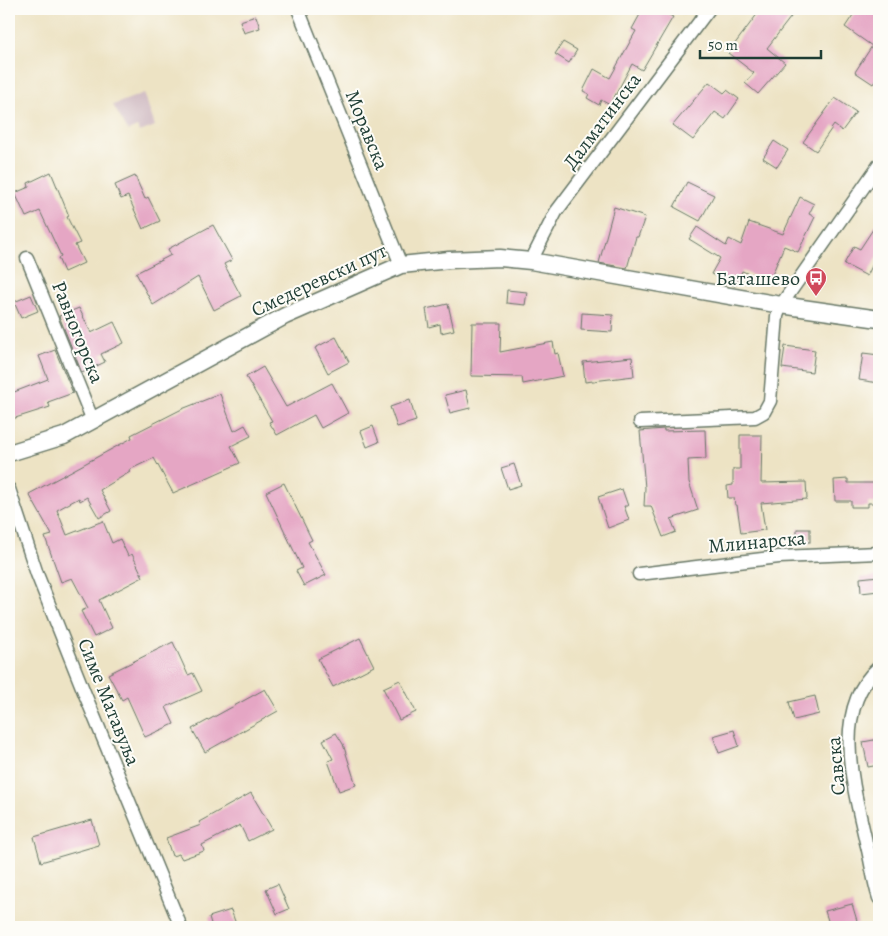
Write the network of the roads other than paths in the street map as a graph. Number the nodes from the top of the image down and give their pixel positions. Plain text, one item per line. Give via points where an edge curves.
1 (298, 9) edge
2 (709, 9) edge
3 (879, 165) edge
4 (27, 258) dead end
5 (531, 261) junction
6 (401, 265) junction
7 (781, 305) junction
8 (879, 319) edge
9 (93, 421) junction
10 (640, 422) dead end
11 (9, 453) edge
12 (9, 489) edge
13 (879, 553) edge
14 (639, 574) dead end
15 (879, 667) edge
16 (879, 898) edge
17 (181, 927) edge

1 - 6 street, Моравска
2 - 5 street, Далматинска via 556,212
3 - 7 street
4 - 9 street, Равногорска
5 - 6 street, Смедеревски пут via 500,258
5 - 7 street, Смедеревски пут
6 - 9 street, Смедеревски пут via 285,316
7 - 8 street, Смедеревски пут
7 - 10 street via 777,316 770,401 764,412 755,416
9 - 11 street, Смедеревски пут via 64,436
12 - 17 street, Симе Матавуља via 69,656
13 - 14 street, Млинарска via 779,557
15 - 16 street, Савска via 858,699 850,733 855,793

